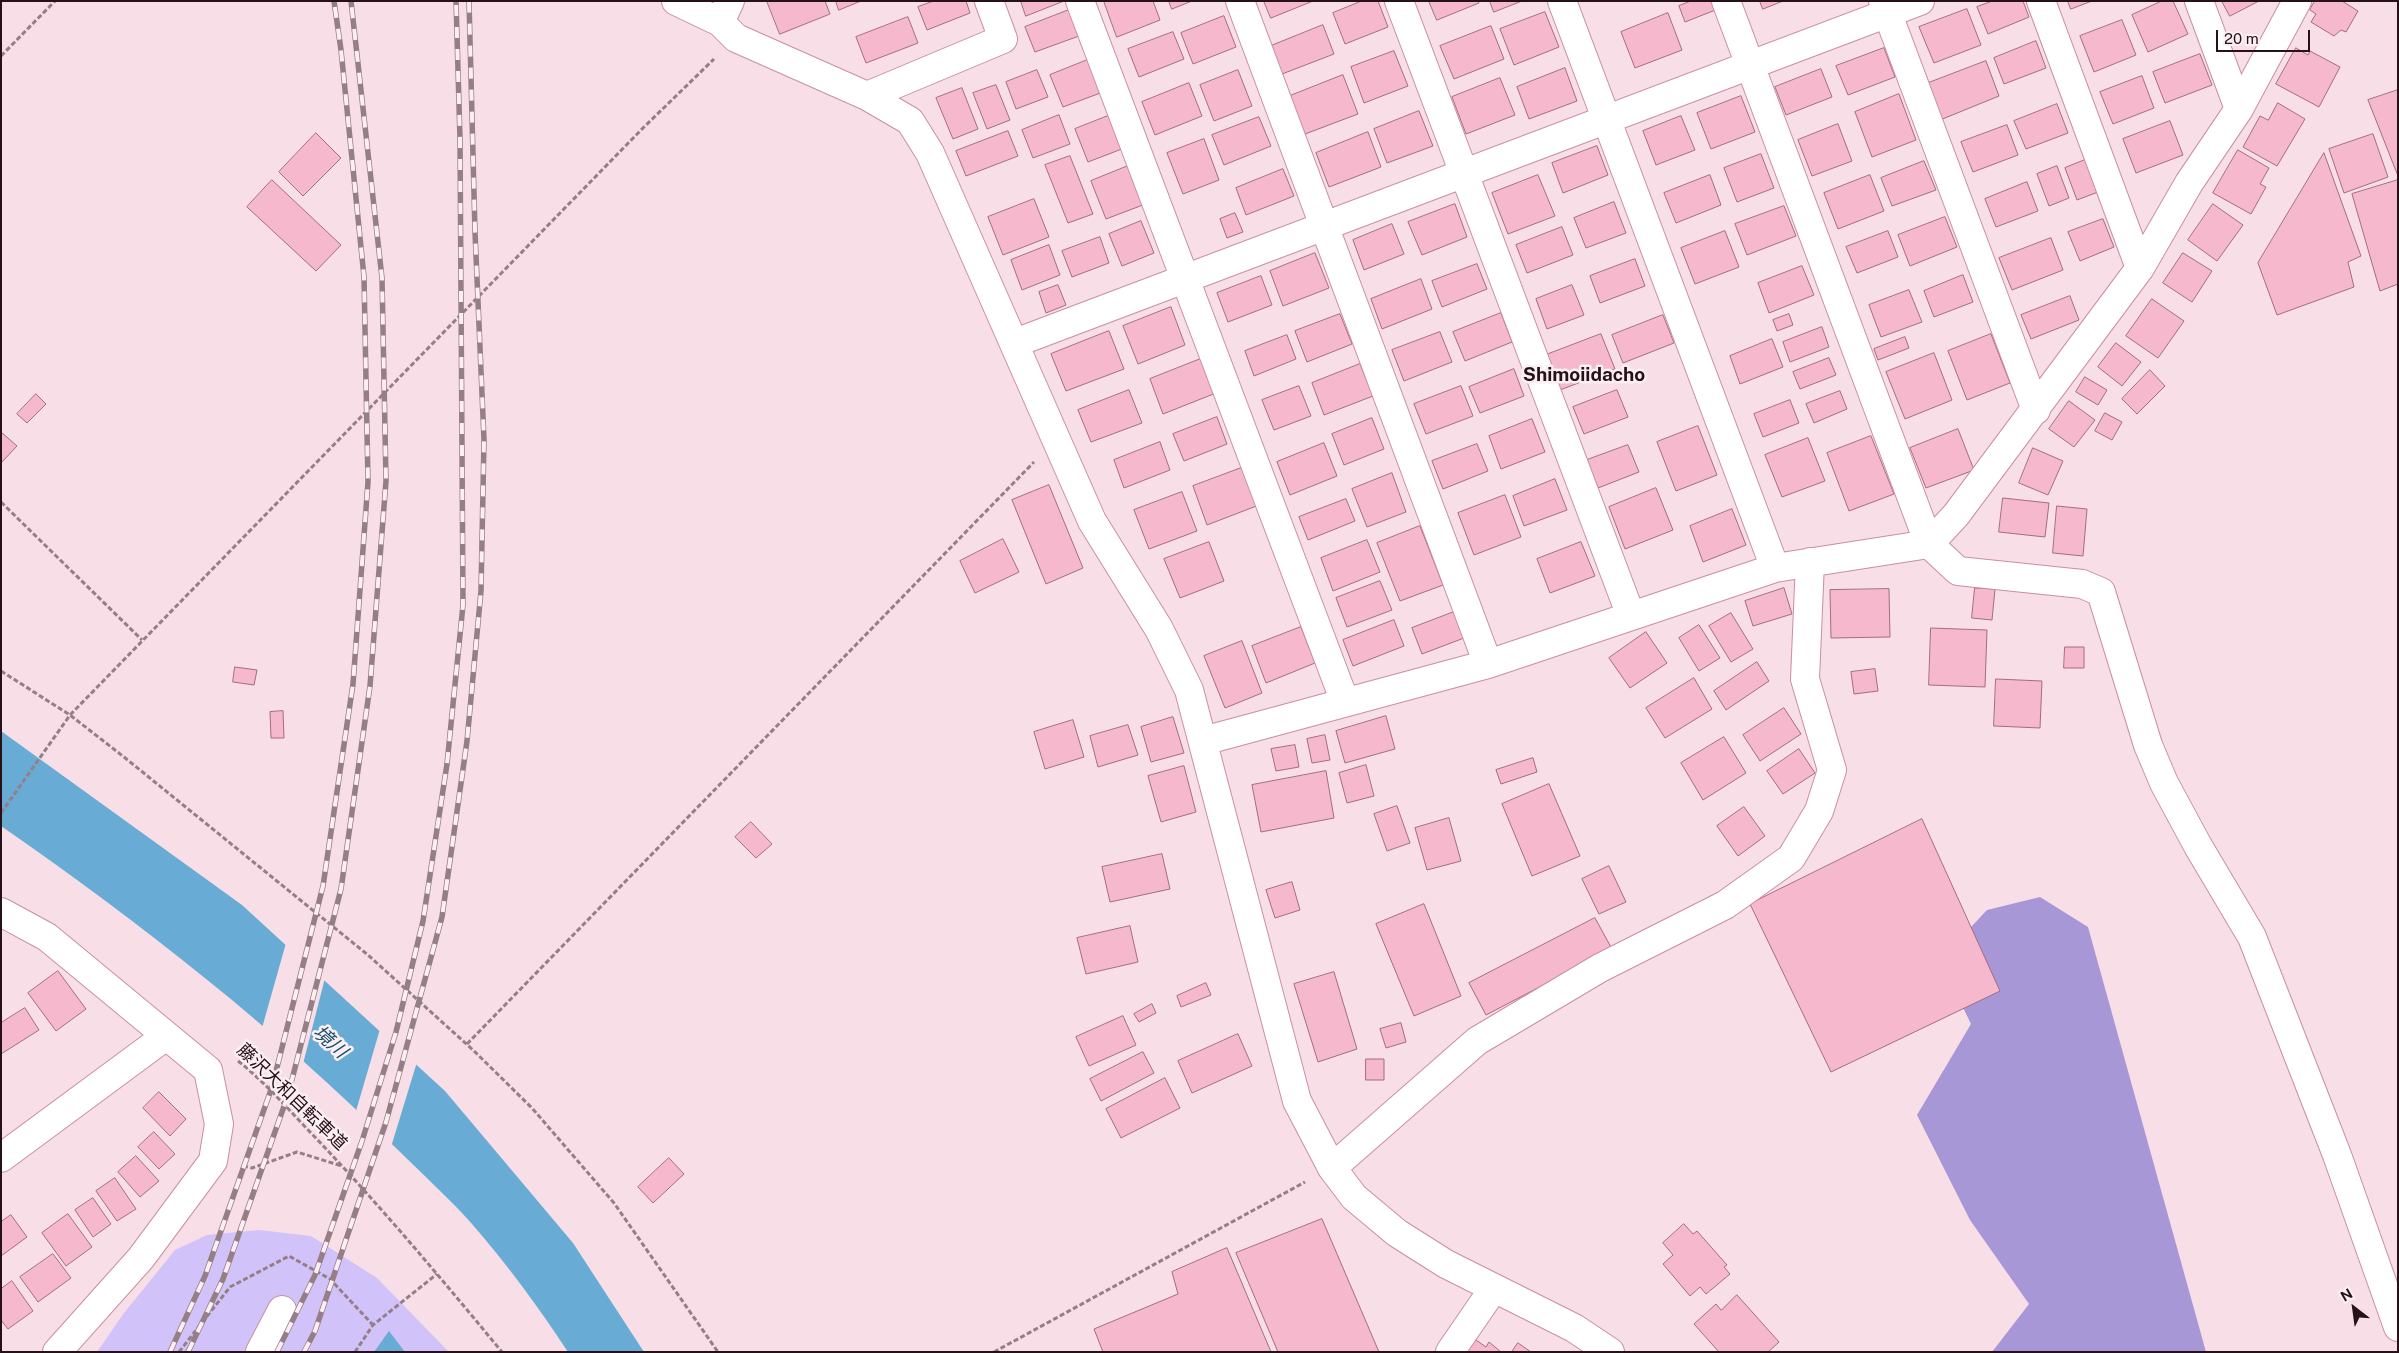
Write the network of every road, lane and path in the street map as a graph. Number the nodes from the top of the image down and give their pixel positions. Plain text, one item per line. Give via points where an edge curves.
1 (55, 1) edge
2 (676, 1) edge
3 (989, 1) edge
4 (1080, 1) edge
5 (1240, 1) edge
6 (1399, 1) edge
7 (1562, 1) edge
8 (1726, 1) edge
9 (1920, 1) edge
10 (2041, 1) edge
11 (2199, 1) edge
12 (2297, 1) edge
13 (1885, 8) edge
14 (729, 20) edge
15 (1, 56) edge
16 (1750, 65) junction
17 (867, 96) junction
18 (2239, 109) junction
19 (1607, 120) junction
20 (1464, 173) junction
21 (1324, 226) junction
22 (2140, 268) junction
23 (1185, 278) junction
24 (1015, 343) junction
25 (2036, 410) junction
26 (1055, 440) junction
27 (1, 502) edge
28 (1929, 544) junction
29 (1810, 562) junction
30 (1775, 568) junction
31 (1630, 616) junction
32 (142, 640) junction
33 (1488, 664) junction
34 (1, 670) edge
35 (1345, 702) junction
36 (70, 715) junction
37 (1203, 741) junction
38 (1, 813) edge
39 (1, 912) edge
40 (166, 1036) junction
41 (467, 1044) junction
42 (233, 1057) dead end
43 (1, 1158) edge
44 (213, 1161) junction
45 (342, 1166) junction
46 (1332, 1168) junction
47 (438, 1274) junction
48 (1494, 1288) junction
49 (282, 1310) dead end
50 (2398, 1326) edge
51 (57, 1352) edge
52 (260, 1352) edge
53 (355, 1352) edge
54 (502, 1352) edge
55 (718, 1352) edge
56 (994, 1352) edge
57 (1450, 1352) edge
58 (1610, 1352) edge

1 - 15 path
2 - 14 street
3 - 17 street via 1003,39
4 - 23 street
5 - 21 street
6 - 20 street
7 - 19 street
8 - 16 street
9 - 13 street
10 - 22 street
11 - 18 street
12 - 18 street
13 - 16 street
13 - 25 street
14 - 17 street
14 - 32 path via 635,136
16 - 19 street
16 - 28 street
17 - 24 street via 910,121 930,153
18 - 22 street via 2189,183
19 - 20 street
19 - 30 street
20 - 21 street
20 - 31 street
21 - 23 street
21 - 33 street
22 - 25 street
23 - 24 street
23 - 35 street
24 - 26 street
25 - 28 street via 1956,515
26 - 37 street via 1092,521 1159,629 1190,690
26 - 41 path
27 - 32 path
28 - 29 street
28 - 50 street via 1958,571 2082,584 2101,592 2148,745 2164,783 2198,846 2252,937 2337,1155
29 - 30 street
29 - 46 street via 1805,679 1832,770 1819,812 1791,858 1725,905 1600,968 1477,1041
30 - 31 street
31 - 33 street
32 - 36 path
33 - 35 street
34 - 36 path
35 - 37 street
36 - 38 path
36 - 41 path via 368,955
37 - 46 street via 1297,1101
39 - 40 street via 47,937
40 - 43 street
40 - 44 street via 208,1070 219,1124
41 - 55 path via 532,1108 614,1203
42 - 45 path, 藤沢大和自転車道 via 255,1074
44 - 45 path via 252,1168 297,1152
44 - 51 street via 140,1258
45 - 47 path, 藤沢大和自転車道
46 - 48 street via 1354,1198 1397,1233 1446,1264
46 - 56 path
47 - 53 path via 373,1325
47 - 54 path, 藤沢大和自転車道
48 - 57 street
48 - 58 street via 1574,1328
49 - 52 street

